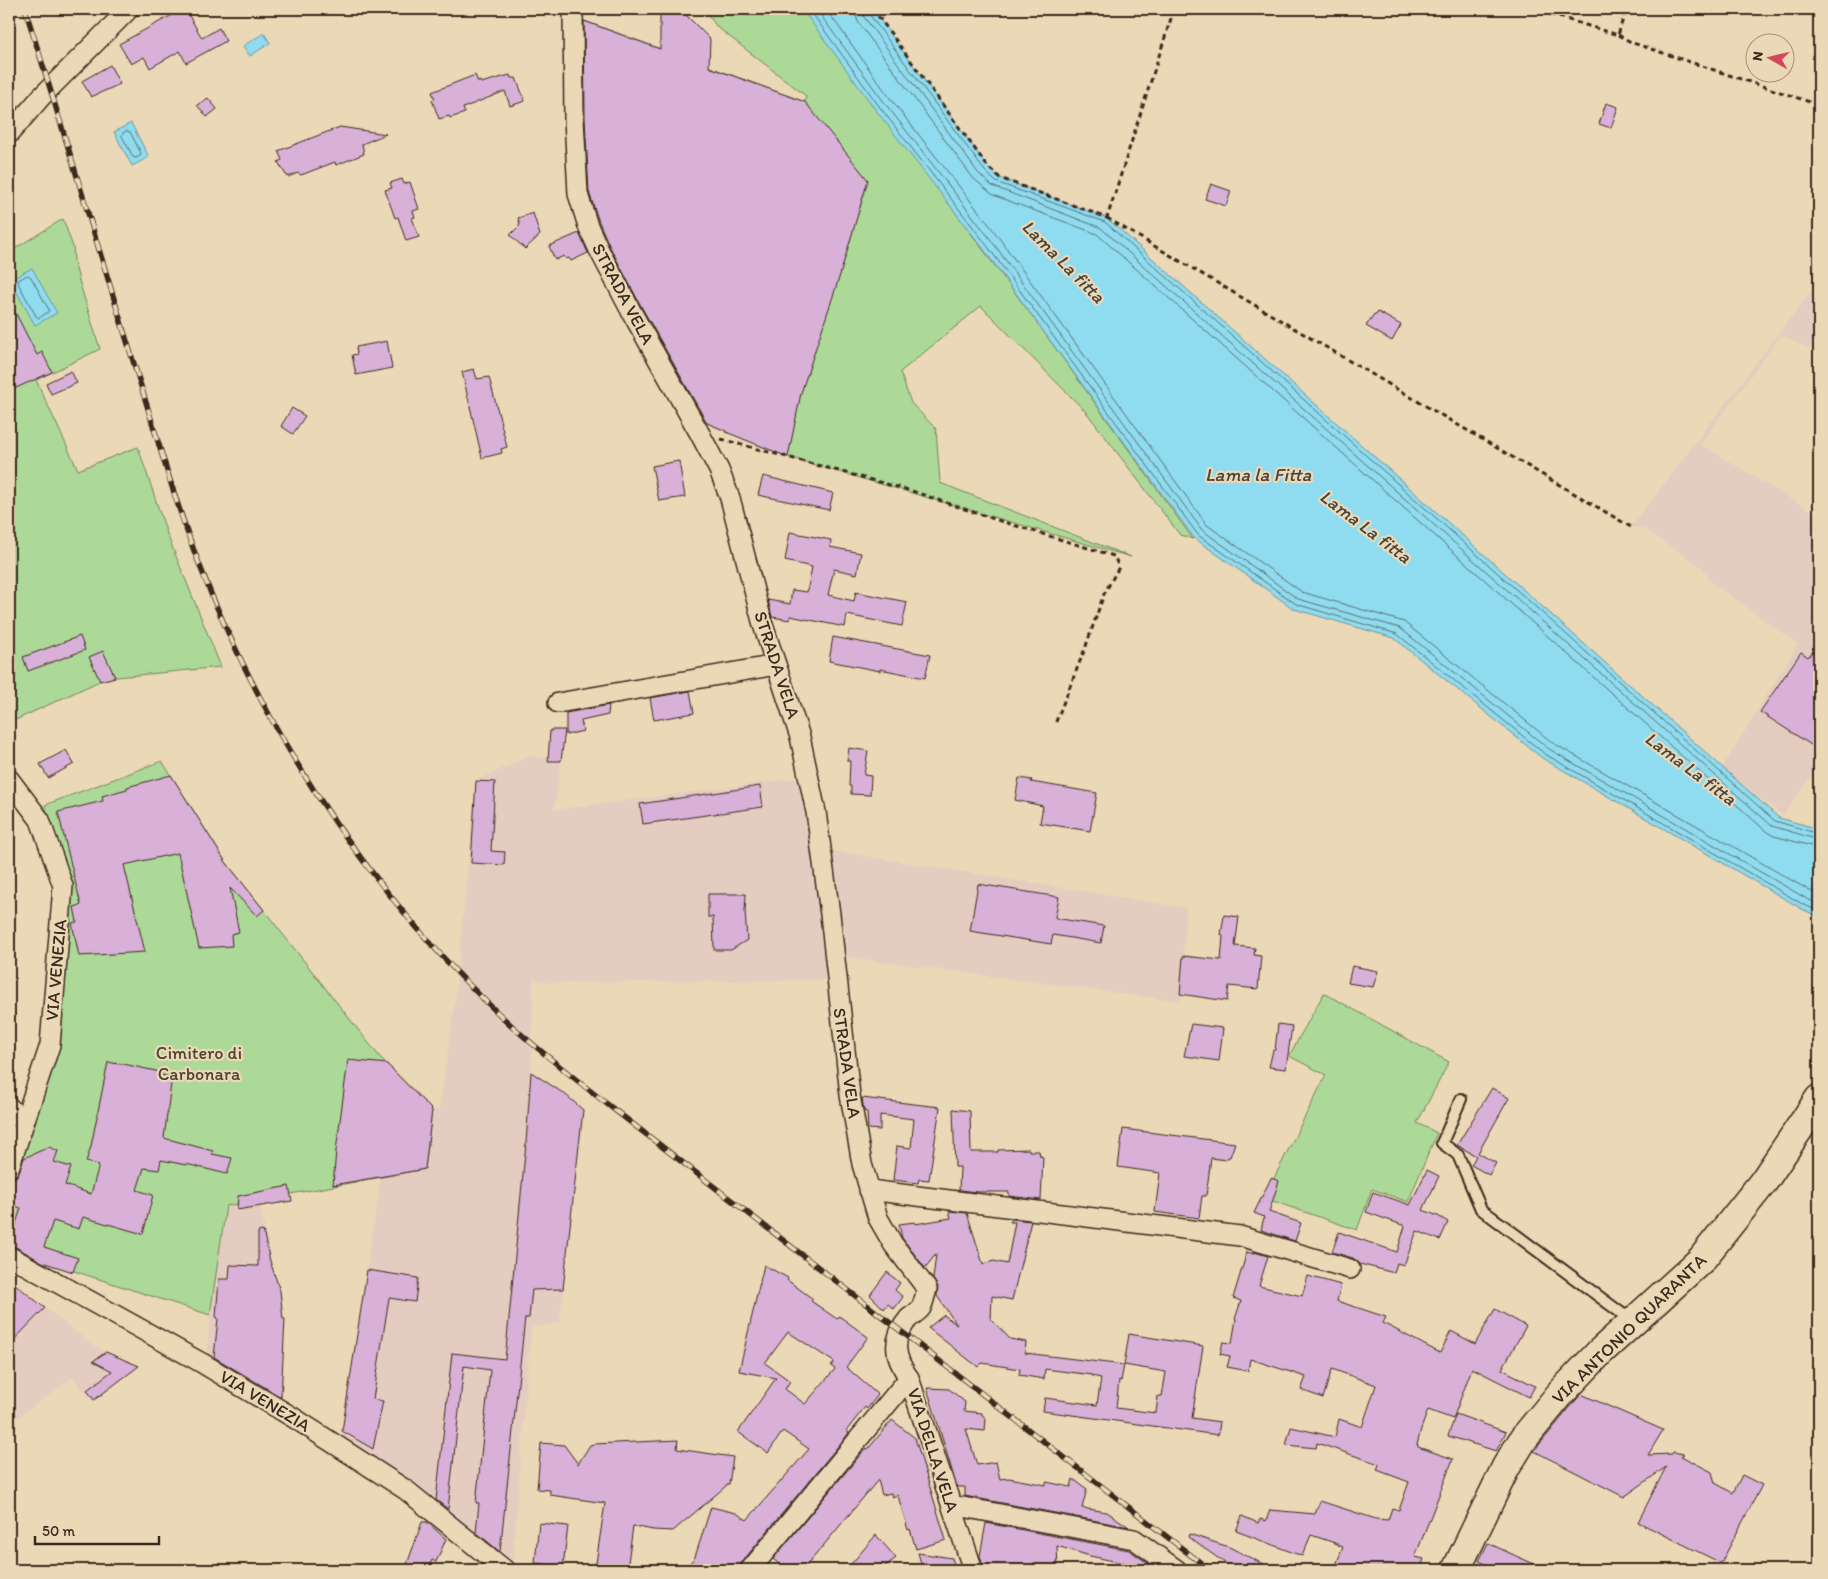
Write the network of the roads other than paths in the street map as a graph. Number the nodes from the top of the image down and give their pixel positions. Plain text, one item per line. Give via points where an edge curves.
1 (129, 9) edge
2 (573, 9) edge
3 (9, 134) edge
4 (776, 665) junction
5 (558, 703) dead end
6 (9, 779) edge
7 (1460, 1099) dead end
8 (1819, 1099) edge
9 (9, 1107) edge
10 (24, 1122) junction
11 (9, 1168) edge
12 (869, 1190) junction
13 (9, 1256) edge
14 (1350, 1269) dead end
15 (1632, 1322) junction
16 (900, 1331) joint
17 (909, 1378) junction
18 (952, 1505) junction
19 (505, 1570) edge
20 (750, 1570) edge
21 (973, 1570) edge
22 (1176, 1570) edge
23 (1456, 1570) edge

1 - 3 street via 42,96
2 - 4 street, STRADA VELA via 578,194 596,242 632,313 719,470 730,498 762,625
4 - 5 street
4 - 12 street, STRADA VELA via 800,737 816,812 850,1095
6 - 10 street, VIA VENEZIA via 40,820 63,886 50,1045
7 - 15 lane via 1442,1142 1458,1155 1481,1209
8 - 15 street, VIA ANTONIO QUARANTA via 1764,1182 1701,1260
9 - 10 street
10 - 11 street, VIA VENEZIA
12 - 14 street via 1240,1236
12 - 16 street, STRADA VELA via 878,1218 893,1244 927,1289 920,1309
13 - 19 street, VIA VENEZIA via 294,1418 406,1490
15 - 23 street, VIA ANTONIO QUARANTA via 1561,1393 1524,1438 1506,1467
16 - 17 street, VIA DELLA VELA via 895,1348
17 - 18 street, VIA DELLA VELA
17 - 20 street
18 - 21 street, VIA DELLA VELA
18 - 22 street via 1134,1539

